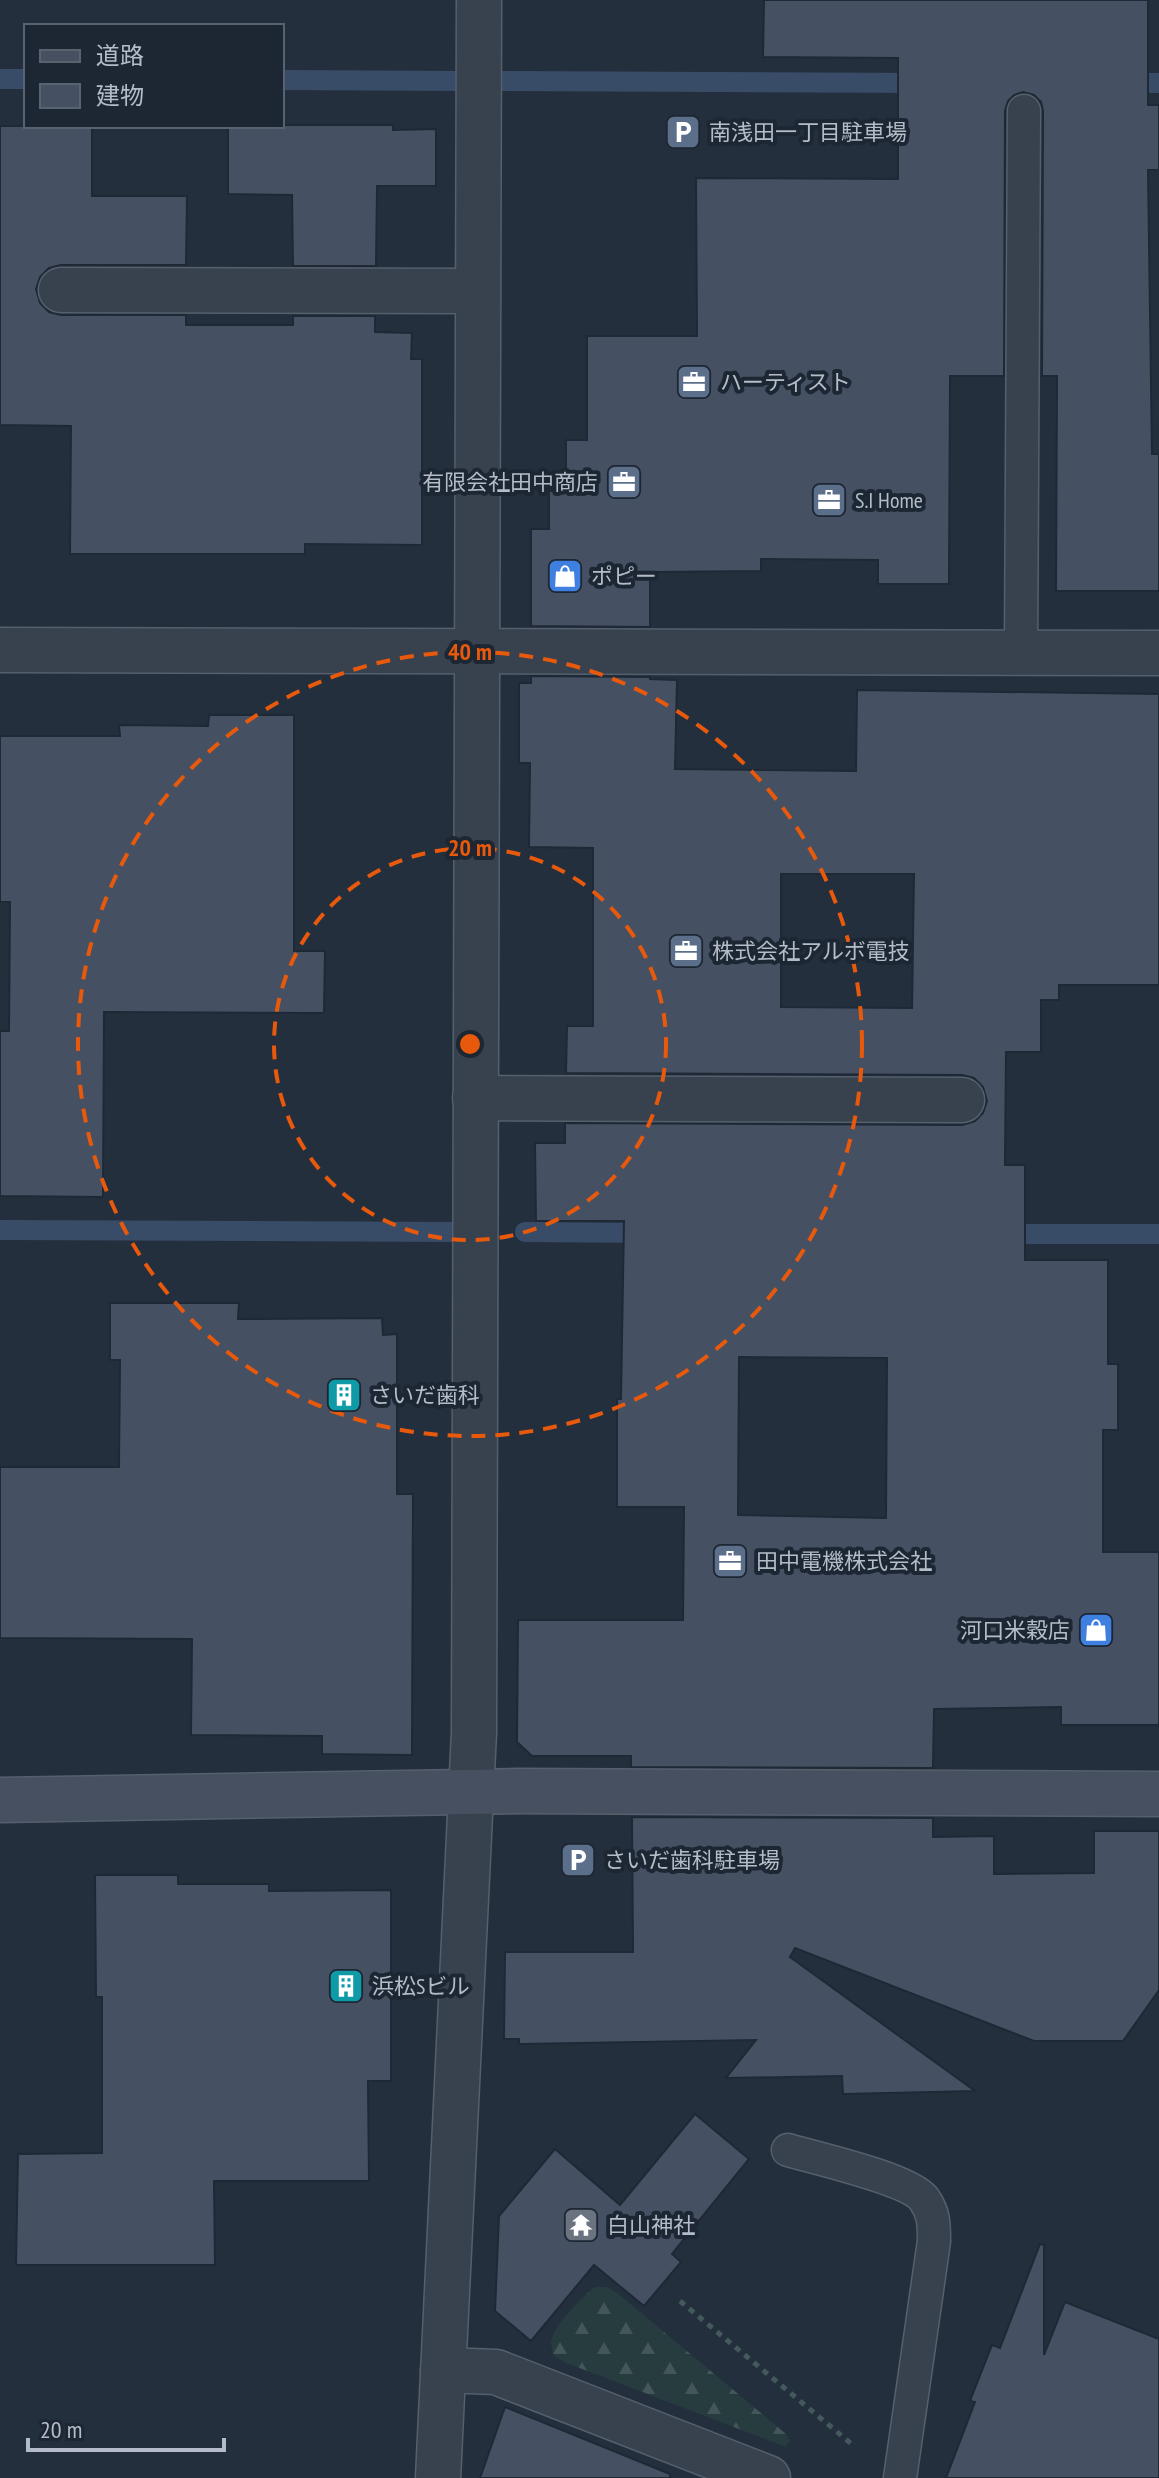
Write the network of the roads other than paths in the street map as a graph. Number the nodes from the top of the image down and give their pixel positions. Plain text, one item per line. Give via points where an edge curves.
1 (479, 0) edge
2 (1024, 111) dead end
3 (61, 290) dead end
4 (478, 291) junction
5 (0, 650) edge
6 (477, 652) junction
7 (1021, 653) junction
8 (1159, 653) edge
9 (475, 1098) junction
10 (962, 1100) dead end
11 (471, 1791) junction
12 (1159, 1794) edge
13 (0, 1800) edge
14 (788, 2150) dead end
15 (443, 2370) junction
16 (438, 2478) edge
17 (768, 2478) edge
18 (900, 2478) edge

1 - 4 street
2 - 7 lane
3 - 4 street
4 - 6 street
5 - 6 street
6 - 7 street
6 - 9 street
7 - 8 street
9 - 10 street
9 - 11 street
11 - 12 street
11 - 13 street
11 - 15 street
14 - 18 lane via 902,2184 922,2196 934,2217
15 - 16 street
15 - 17 street via 496,2372

